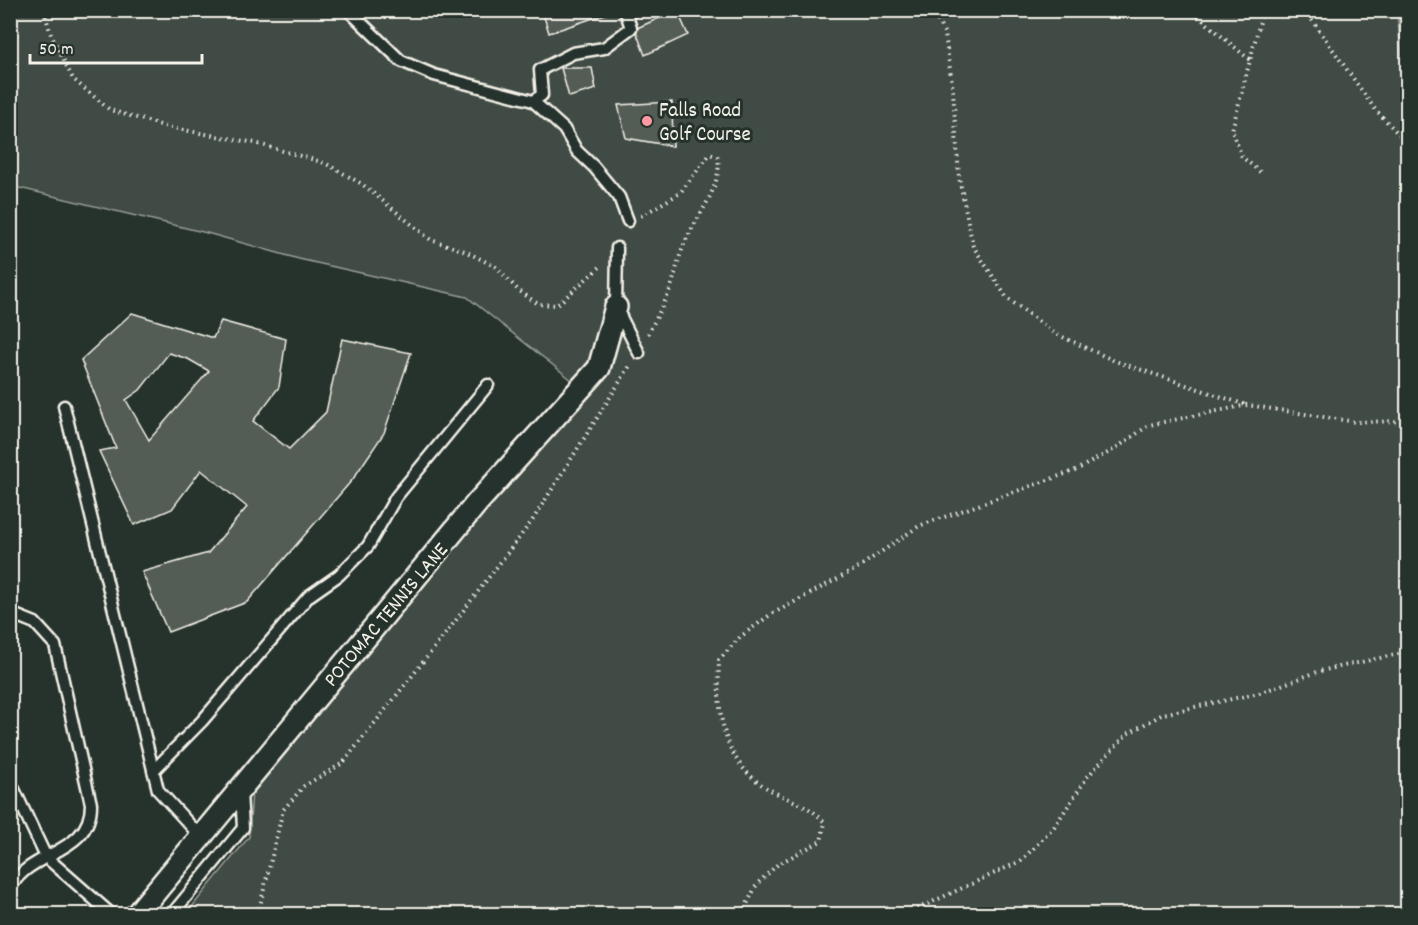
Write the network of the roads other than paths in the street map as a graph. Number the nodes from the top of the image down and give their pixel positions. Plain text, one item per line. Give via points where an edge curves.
1 (348, 10) edge
2 (625, 10) edge
3 (533, 101) junction
4 (628, 221) road end
5 (617, 248) road end
6 (615, 307) junction
7 (639, 353) road end
8 (488, 386) dead end
9 (64, 406) dead end
10 (10, 613) edge
11 (153, 771) junction
12 (10, 781) edge
13 (241, 789) junction
14 (201, 837) junction
15 (46, 857) junction
16 (10, 888) edge
17 (111, 915) edge
18 (137, 915) edge
19 (172, 915) edge

1 - 3 lane via 401,61 434,75
2 - 3 lane via 631,28 604,48 573,53 540,70 542,95
3 - 4 lane via 564,129 577,152 619,197
5 - 6 lane
6 - 7 lane
6 - 13 street, POTOMAC TENNIS LANE via 599,368 477,503
8 - 11 lane via 396,497 368,546 339,575 309,596 202,721
9 - 11 lane
10 - 15 lane via 36,623 55,645 91,804 89,822 78,838
11 - 14 lane via 158,790
12 - 15 lane
13 - 14 street, POTOMAC TENNIS LANE
13 - 19 lane via 243,828
14 - 18 street, POTOMAC TENNIS LANE
15 - 16 lane via 17,875
15 - 17 lane

